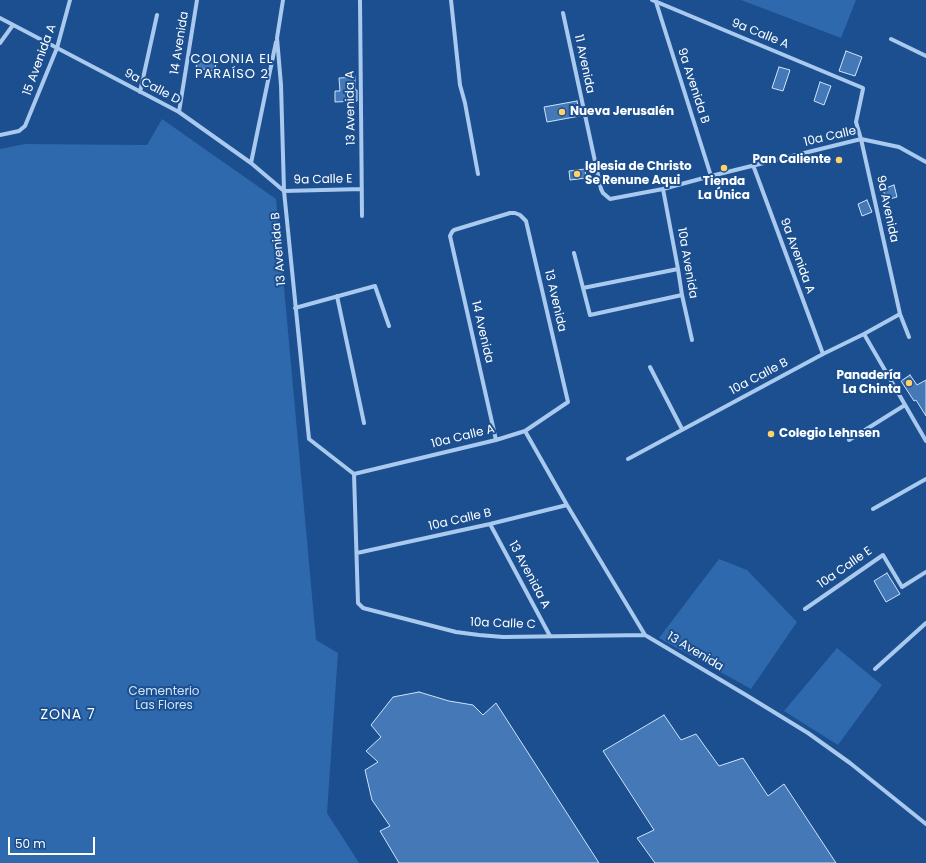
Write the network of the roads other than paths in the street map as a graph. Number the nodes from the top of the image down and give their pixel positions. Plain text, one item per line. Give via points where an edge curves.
1 (70, 0) edge
2 (197, 0) edge
3 (283, 0) edge
4 (360, 0) edge
5 (451, 0) edge
6 (654, 1) edge
7 (563, 13) dead end
8 (157, 15) dead end
9 (0, 18) edge
10 (13, 25) junction
11 (277, 38) junction
12 (890, 40) dead end
13 (0, 44) edge
14 (57, 48) junction
15 (926, 56) edge
16 (861, 86) joint
17 (140, 92) junction
18 (179, 112) junction
19 (0, 135) edge
20 (861, 139) junction
21 (926, 162) edge
22 (251, 163) junction
23 (753, 166) junction
24 (478, 174) dead end
25 (711, 176) junction
26 (362, 189) junction
27 (601, 189) joint
28 (663, 189) junction
29 (284, 191) junction
30 (362, 216) dead end
31 (454, 230) joint
32 (574, 252) dead end
33 (678, 269) junction
34 (583, 288) junction
35 (682, 295) junction
36 (337, 296) junction
37 (295, 308) junction
38 (900, 314) junction
39 (389, 326) dead end
40 (864, 334) junction
41 (909, 337) dead end
42 (692, 340) dead end
43 (823, 354) junction
44 (650, 367) dead end
45 (568, 400) joint
46 (905, 405) junction
47 (364, 423) dead end
48 (682, 429) junction
49 (525, 432) junction
50 (496, 440) junction
51 (849, 440) dead end
52 (926, 441) edge
53 (628, 459) dead end
54 (354, 474) junction
55 (926, 479) edge
56 (567, 505) junction
57 (873, 509) dead end
58 (490, 524) junction
59 (357, 553) junction
60 (926, 572) edge
61 (804, 608) dead end
62 (926, 623) edge
63 (645, 635) junction
64 (550, 636) junction
65 (875, 669) dead end
66 (926, 824) edge

1 - 14 street, 15 Avenida A
2 - 18 street, 14 Avenida
3 - 11 street, 13 Avenida B
4 - 26 street, 13 Avenida A
5 - 24 street via 460,85
6 - 16 street, 9a Calle A
6 - 25 street, 9a Avenida B
7 - 27 street, 11 Avenida
8 - 17 street
9 - 10 street, 9a Calle D
10 - 13 street
10 - 14 street, 9a Calle D
11 - 22 street
11 - 29 street, 13 Avenida B
12 - 15 street
14 - 17 street, 9a Calle D
14 - 19 street, 15 Avenida A via 25,126 19,131
16 - 20 street, 9a Avenida via 863,89 856,122
17 - 18 street, 9a Calle D
18 - 22 street, 9a Calle D
20 - 21 street, 10a Calle via 899,147
20 - 23 street, 10a Calle
20 - 38 street, 9a Avenida
22 - 29 street, 9a Calle D
23 - 25 street, 10a Calle
23 - 43 street, 9a Avenida A
25 - 28 street, 10a Calle
26 - 29 street, 9a Calle E
26 - 30 street, 13 Avenida A
27 - 28 street, 10a Calle via 610,199
28 - 33 street, 10a Avenida
29 - 37 street, 13 Avenida B
31 - 45 street, 13 Avenida via 510,213 520,215 526,221
31 - 50 street, 14 Avenida via 450,236
32 - 34 street
33 - 34 street
33 - 35 street, 10a Avenida
34 - 35 street via 590,315
35 - 42 street, 10a Avenida
36 - 37 street
36 - 39 street via 375,286
36 - 47 street
37 - 54 street, 13 Avenida B via 309,439
38 - 40 street, 10a Calle B
38 - 41 street, 9a Avenida
40 - 43 street, 10a Calle B
40 - 46 street
43 - 48 street, 10a Calle B
44 - 48 street
45 - 49 street, 10a Calle A via 566,404
46 - 51 street
46 - 52 street
48 - 53 street, 10a Calle B
49 - 50 street, 10a Calle A
49 - 56 street, 13 Avenida
50 - 54 street, 10a Calle A
54 - 59 street
55 - 57 street
56 - 58 street, 10a Calle B
56 - 63 street, 13 Avenida
58 - 59 street, 10a Calle B
58 - 64 street, 13 Avenida A
59 - 64 street, 10a Calle C via 358,603 363,608 464,633 503,637
60 - 61 street, 10a Calle E via 902,587 883,555
62 - 65 street
63 - 64 street, 10a Calle C
63 - 66 street, 13 Avenida via 808,734 850,763

